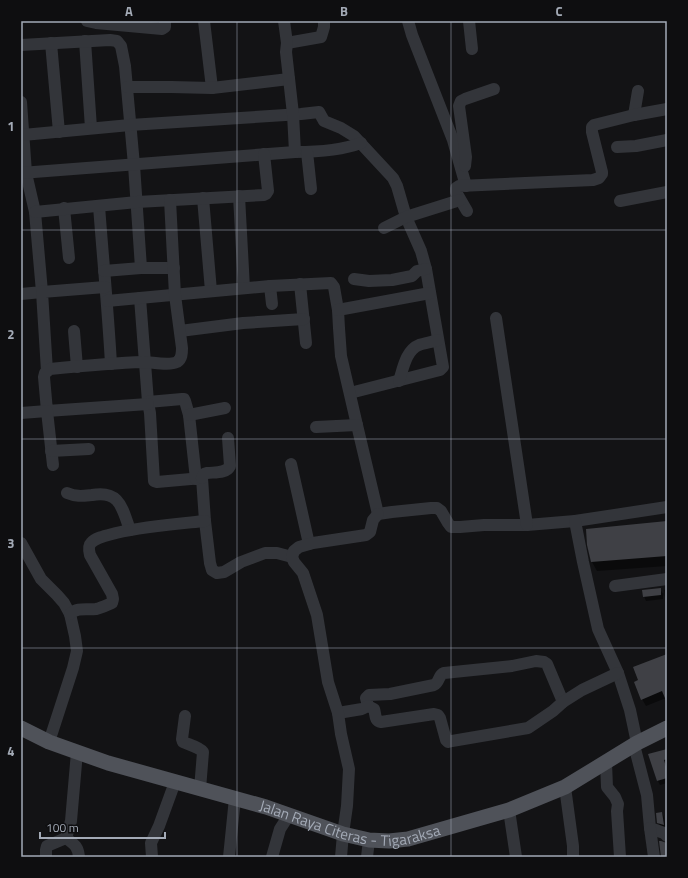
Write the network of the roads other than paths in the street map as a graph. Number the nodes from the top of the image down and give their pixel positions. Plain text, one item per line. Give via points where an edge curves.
1 (87, 21) edge
2 (165, 21) edge
3 (204, 21) edge
4 (284, 21) edge
5 (324, 21) edge
6 (408, 21) edge
7 (469, 21) edge
8 (85, 41) junction
9 (51, 43) junction
10 (287, 43) junction
11 (21, 45) edge
12 (472, 50) dead end
13 (289, 79) junction
14 (127, 87) junction
15 (212, 88) junction
16 (494, 89) dead end
17 (638, 91) dead end
18 (21, 102) edge
19 (667, 109) edge
20 (293, 114) junction
21 (634, 115) junction
22 (130, 125) junction
23 (91, 128) junction
24 (59, 132) junction
25 (23, 135) junction
26 (667, 140) edge
27 (361, 143) junction
28 (617, 148) dead end
29 (295, 152) junction
30 (307, 152) junction
31 (264, 154) junction
32 (134, 165) junction
33 (462, 170) junction
34 (23, 173) edge
35 (466, 186) junction
36 (312, 189) dead end
37 (667, 192) edge
38 (239, 196) junction
39 (203, 198) junction
40 (170, 200) junction
41 (460, 200) junction
42 (620, 201) dead end
43 (137, 202) junction
44 (99, 206) junction
45 (64, 208) junction
46 (467, 211) dead end
47 (35, 212) junction
48 (406, 217) junction
49 (384, 228) dead end
50 (69, 258) dead end
51 (141, 268) junction
52 (174, 268) junction
53 (426, 269) junction
54 (104, 271) junction
55 (354, 279) dead end
56 (300, 284) junction
57 (270, 286) junction
58 (105, 287) junction
59 (244, 288) junction
60 (211, 291) junction
61 (42, 292) junction
62 (430, 293) junction
63 (21, 294) edge
64 (175, 295) junction
65 (140, 298) junction
66 (107, 301) junction
67 (272, 304) dead end
68 (338, 310) junction
69 (304, 318) junction
70 (496, 318) dead end
71 (74, 331) dead end
72 (180, 331) junction
73 (438, 340) junction
74 (306, 343) dead end
75 (145, 362) junction
76 (111, 364) junction
77 (77, 367) junction
78 (47, 371) junction
79 (399, 381) junction
80 (350, 393) junction
81 (148, 403) junction
82 (225, 408) dead end
83 (48, 411) junction
84 (21, 413) edge
85 (189, 415) junction
86 (357, 425) junction
87 (316, 427) dead end
88 (228, 438) dead end
89 (89, 449) dead end
90 (51, 451) junction
91 (291, 464) dead end
92 (53, 465) dead end
93 (199, 478) junction
94 (67, 493) dead end
95 (667, 507) edge
96 (378, 514) junction
97 (205, 521) junction
98 (575, 521) junction
99 (527, 525) junction
100 (130, 530) junction
101 (21, 543) edge
102 (309, 544) junction
103 (292, 557) junction
104 (667, 579) edge
105 (615, 586) dead end
106 (70, 614) junction
107 (618, 673) junction
108 (563, 702) junction
109 (368, 706) junction
110 (338, 714) junction
111 (184, 716) dead end
112 (21, 728) edge
113 (667, 728) edge
114 (49, 742) junction
115 (636, 744) junction
116 (78, 752) junction
117 (606, 763) junction
118 (175, 782) junction
119 (565, 787) junction
120 (200, 789) junction
121 (235, 798) junction
122 (509, 810) junction
123 (289, 815) junction
124 (650, 828) junction
125 (343, 834) junction
126 (667, 836) edge
127 (66, 838) junction
128 (369, 840) junction
129 (46, 857) edge
130 (79, 857) edge
131 (152, 857) edge
132 (230, 857) edge
133 (272, 857) edge
134 (341, 857) edge
135 (367, 857) edge
136 (516, 857) edge
137 (573, 857) edge
138 (620, 857) edge
139 (654, 857) edge

1 - 2 street via 162,29 165,27
3 - 15 street
4 - 10 street
5 - 10 street via 321,37
6 - 33 street
7 - 12 street
8 - 9 street
8 - 14 street via 114,40 119,43
8 - 23 street
9 - 11 street
9 - 24 street
10 - 13 street
13 - 15 street
13 - 20 street
14 - 15 street
14 - 22 street
16 - 33 street via 465,99 459,106 466,162
17 - 21 street
18 - 25 street
19 - 21 street
20 - 22 street
20 - 27 street via 319,112 324,121 349,133
20 - 29 street
21 - 35 street via 592,127 602,172 601,176 593,180
22 - 23 street
22 - 32 street
23 - 24 street
24 - 25 street
25 - 34 street
26 - 28 street
27 - 30 street via 337,150
27 - 48 street via 393,178
29 - 30 street
29 - 31 street
30 - 36 street
31 - 32 street
31 - 38 street via 267,192 264,195
32 - 34 street
32 - 43 street
33 - 35 street
34 - 47 street
35 - 41 street via 456,188
37 - 42 street
38 - 39 street
38 - 59 street
39 - 40 street
39 - 60 street
40 - 43 street
40 - 52 street
41 - 46 street
41 - 48 street
43 - 44 street
43 - 51 street
44 - 45 street
44 - 54 street
45 - 47 street
45 - 50 street
47 - 61 street
48 - 49 street
48 - 53 street
51 - 52 street
51 - 54 street
52 - 64 street
53 - 55 street via 417,271 412,276 392,280
53 - 62 street
54 - 58 street
56 - 57 street
56 - 68 street via 334,286
56 - 69 street
57 - 59 street
57 - 67 street
58 - 61 street
58 - 66 street
59 - 60 street
60 - 64 street
61 - 63 street
61 - 78 street
62 - 68 street
62 - 73 street
64 - 65 street
64 - 72 street
65 - 66 street
65 - 75 street
66 - 76 street
68 - 80 street via 341,356
69 - 72 street
69 - 74 street
70 - 99 street
71 - 77 street
72 - 75 street via 180,359 165,363
73 - 79 street via 413,348
73 - 79 street via 443,367
75 - 76 street
75 - 81 street
76 - 77 street
77 - 78 street
78 - 83 street via 44,377
79 - 80 street
80 - 86 street
81 - 83 street
81 - 85 street via 184,399
81 - 93 street via 154,481
82 - 85 street
83 - 84 street
83 - 90 street
85 - 93 street
86 - 87 street
86 - 96 street
88 - 93 street via 229,469 207,473
89 - 90 street
90 - 92 street
91 - 102 street
93 - 97 street
94 - 100 street via 78,497 100,493 117,499
95 - 98 street
96 - 99 street via 437,508 451,527
96 - 102 street via 366,535
97 - 100 street
97 - 103 street via 210,563 212,570 217,573 265,553
98 - 99 street
98 - 107 street via 598,629
100 - 106 street via 102,537 89,545 90,555 112,594 112,603 97,609 80,609
101 - 106 street via 41,579 57,595
102 - 103 street via 299,547
103 - 110 street via 303,573 317,615 328,682
104 - 105 street
106 - 114 street via 77,651
107 - 108 street
107 - 115 street via 630,710
108 - 109 street via 528,728 450,742 445,738 438,715 378,722 374,709
108 - 109 street via 547,664 536,661 444,673 434,685 390,694 368,695
109 - 110 street
110 - 125 street via 349,769
111 - 120 street via 182,741 203,752
112 - 114 main road, Jalan Raya Citeras - Tigaraksa
113 - 115 main road, Jalan Raya Citeras - Tigaraksa
114 - 116 main road, Jalan Raya Citeras - Tigaraksa
115 - 117 main road, Jalan Raya Citeras - Tigaraksa
115 - 124 street via 647,795
116 - 118 main road, Jalan Raya Citeras - Tigaraksa
116 - 127 street via 71,821
117 - 119 main road, Jalan Raya Citeras - Tigaraksa
117 - 138 street via 607,787 618,804
118 - 120 main road, Jalan Raya Citeras - Tigaraksa
118 - 131 street via 151,843
119 - 122 main road, Jalan Raya Citeras - Tigaraksa
119 - 137 street
120 - 121 main road, Jalan Raya Citeras - Tigaraksa
121 - 123 main road, Jalan Raya Citeras - Tigaraksa
121 - 132 street
122 - 128 main road, Jalan Raya Citeras - Tigaraksa via 408,839
122 - 136 street
123 - 125 main road, Jalan Raya Citeras - Tigaraksa
123 - 133 street via 280,829
124 - 126 street
124 - 139 street
125 - 128 main road, Jalan Raya Citeras - Tigaraksa
125 - 134 street
127 - 129 street via 47,846
127 - 130 street via 76,846
128 - 135 street

